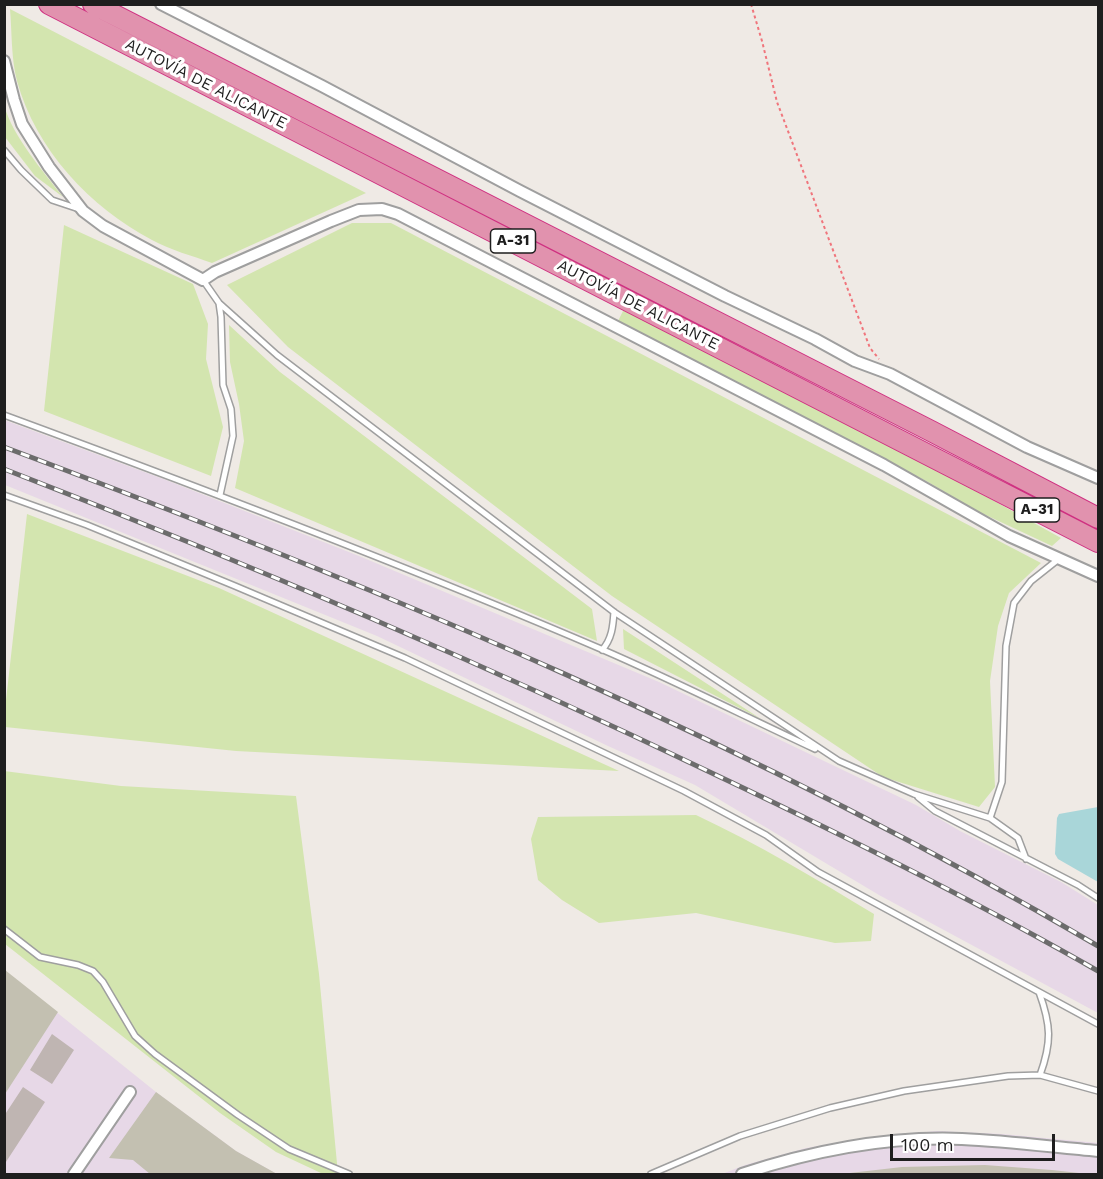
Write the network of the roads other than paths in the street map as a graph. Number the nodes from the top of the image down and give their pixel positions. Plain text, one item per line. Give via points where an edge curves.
1 (50, 4) edge
2 (93, 4) edge
3 (161, 4) edge
4 (4, 62) edge
5 (4, 150) edge
6 (83, 210) junction
7 (202, 280) junction
8 (219, 303) junction
9 (4, 416) edge
10 (1098, 478) edge
11 (4, 495) edge
12 (219, 495) junction
13 (1066, 502) junction
14 (1098, 508) edge
15 (1098, 518) edge
16 (1098, 542) edge
17 (1060, 558) junction
18 (1098, 576) edge
19 (614, 612) junction
20 (602, 650) junction
21 (835, 758) junction
22 (914, 794) junction
23 (990, 818) junction
24 (1026, 859) junction
25 (1098, 898) edge
26 (4, 929) edge
27 (1039, 992) junction
28 (1098, 1024) edge
29 (1040, 1075) junction
30 (1098, 1091) edge
31 (130, 1092) dead end
32 (1098, 1151) edge
33 (74, 1174) edge
34 (349, 1174) edge
35 (651, 1174) edge
36 (742, 1174) edge

1 - 16 highway, AUTOVÍA DE ALICANTE / A-31
2 - 13 highway, AUTOVÍA DE ALICANTE / A-31
3 - 10 street via 683,275 855,361 890,374 1027,447
4 - 6 street via 22,124
5 - 6 lane via 52,200
6 - 7 street via 103,226
7 - 8 lane
7 - 17 street via 359,210 390,212 874,459 1009,536
8 - 12 lane via 223,385 231,409 232,436
8 - 19 lane via 277,355
9 - 12 lane
11 - 27 lane via 87,525 405,658 684,791 766,835 818,872
12 - 20 lane
13 - 14 highway
13 - 15 highway, AUTOVÍA DE ALICANTE / A-31
17 - 18 street
17 - 23 lane via 1031,581 1014,603 1006,646 1002,782
19 - 20 lane via 613,629
19 - 21 lane
20 - 21 lane
21 - 22 lane
22 - 23 lane
22 - 24 lane via 935,811
23 - 24 lane via 1018,838
24 - 25 lane
26 - 34 lane via 40,957 93,971 135,1036 155,1054 289,1149
27 - 28 lane
27 - 29 lane via 1050,1034
29 - 30 lane
29 - 35 lane via 904,1091 830,1108 740,1136
31 - 33 street
32 - 36 street via 961,1139 897,1141 800,1157

